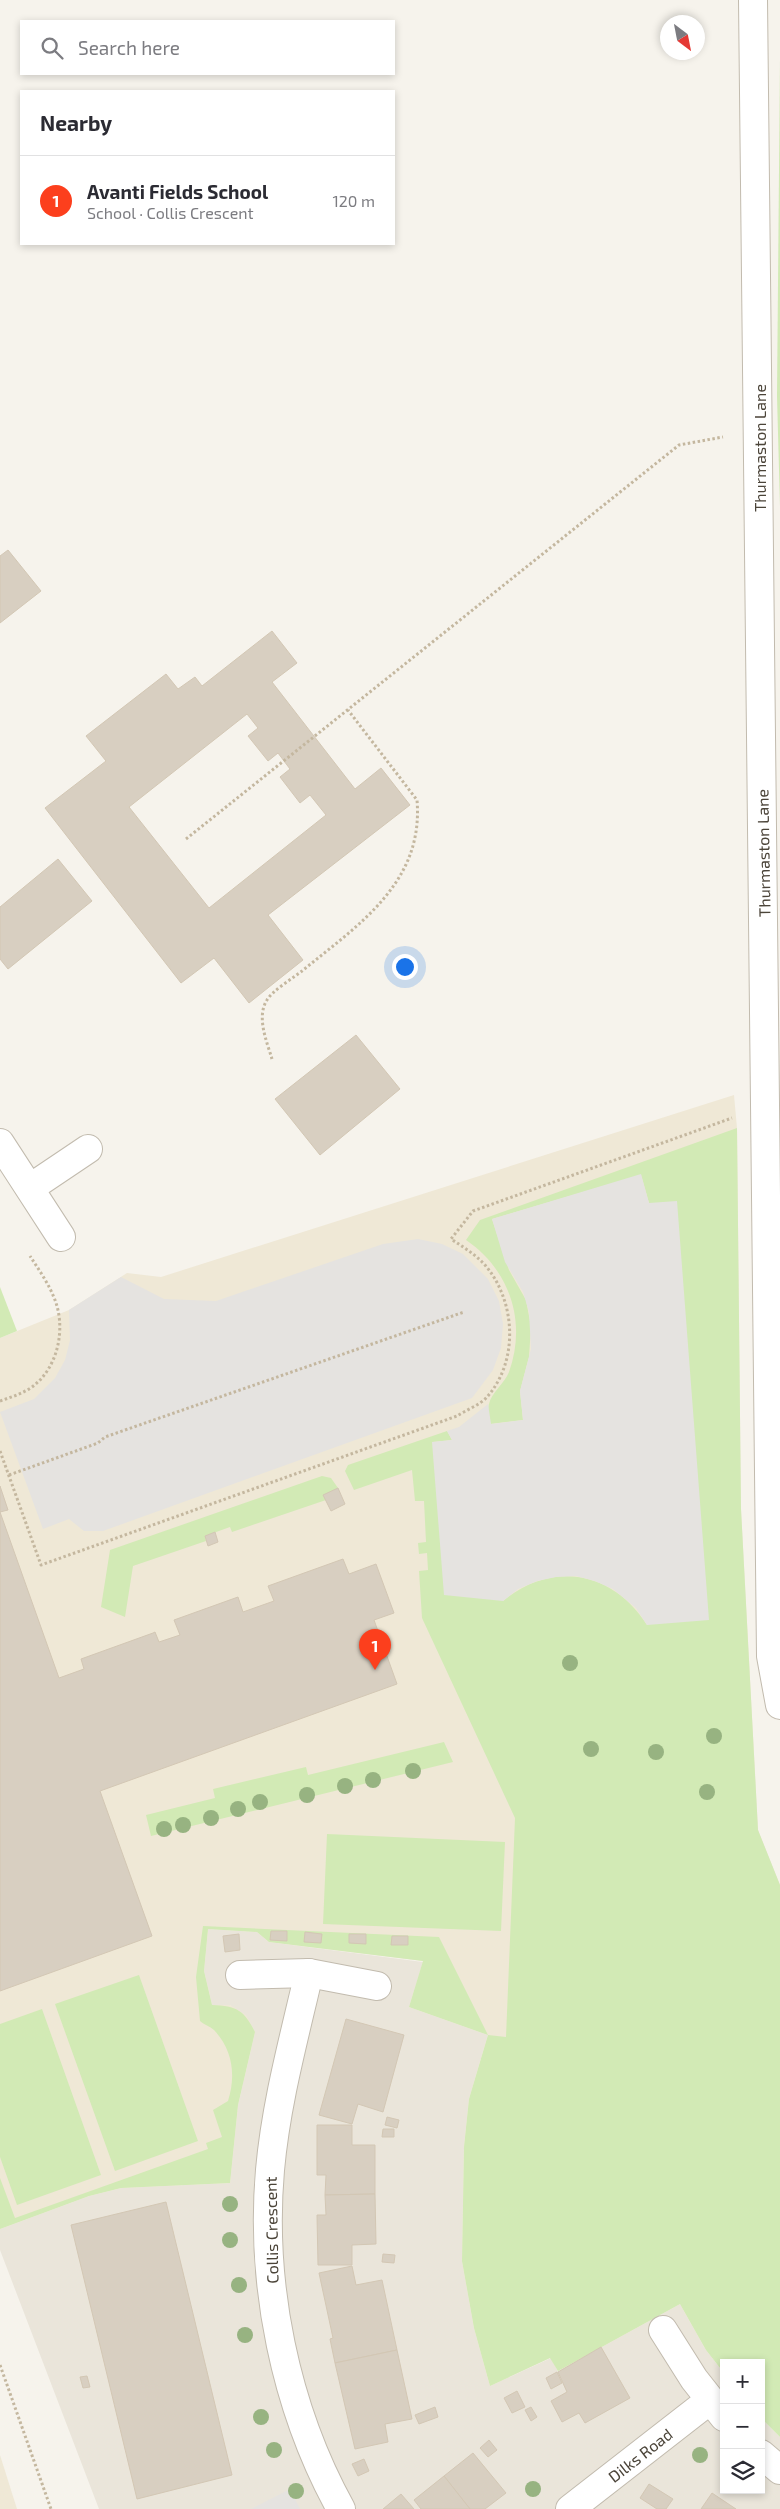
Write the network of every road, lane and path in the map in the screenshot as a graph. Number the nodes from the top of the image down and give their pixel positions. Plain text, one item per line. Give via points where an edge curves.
1 (753, 0) edge
2 (759, 431) junction
3 (348, 710) junction
4 (186, 839) dead end
5 (272, 1059) dead end
6 (765, 1106) junction
7 (0, 1143) edge
8 (88, 1149) dead end
9 (30, 1188) junction
10 (61, 1236) dead end
11 (26, 1250) dead end
12 (464, 1312) dead end
13 (0, 1401) edge
14 (0, 1450) edge
15 (9, 1475) junction
16 (780, 1705) edge
17 (309, 1973) junction
18 (240, 1975) dead end
19 (377, 1986) dead end
20 (663, 2330) dead end
21 (0, 2365) edge
22 (717, 2408) edge
23 (765, 2457) edge
24 (780, 2470) edge
25 (51, 2509) edge
26 (341, 2509) edge
27 (570, 2509) edge

1 - 2 street, Thurmaston Lane
2 - 3 path via 679,445
2 - 6 street, Thurmaston Lane
3 - 4 path
3 - 5 path via 417,800 418,818 412,847 403,874 385,898 354,929 267,1000 262,1021
6 - 15 path via 473,1212 451,1239 476,1257 496,1280 506,1302 509,1343 502,1372 486,1398 457,1416 41,1565
6 - 16 street, Thurmaston Lane via 771,1656
7 - 9 street
8 - 9 street
9 - 10 street
11 - 13 path via 56,1302 61,1329 54,1360 45,1374 27,1390
12 - 15 path via 105,1437 98,1443
14 - 15 path
17 - 18 street
17 - 19 street
17 - 26 street, Collis Crescent via 274,2141 268,2196 268,2255 274,2306 292,2386 316,2458
20 - 22 street
21 - 25 path
22 - 27 street, Dilks Road
23 - 24 street

